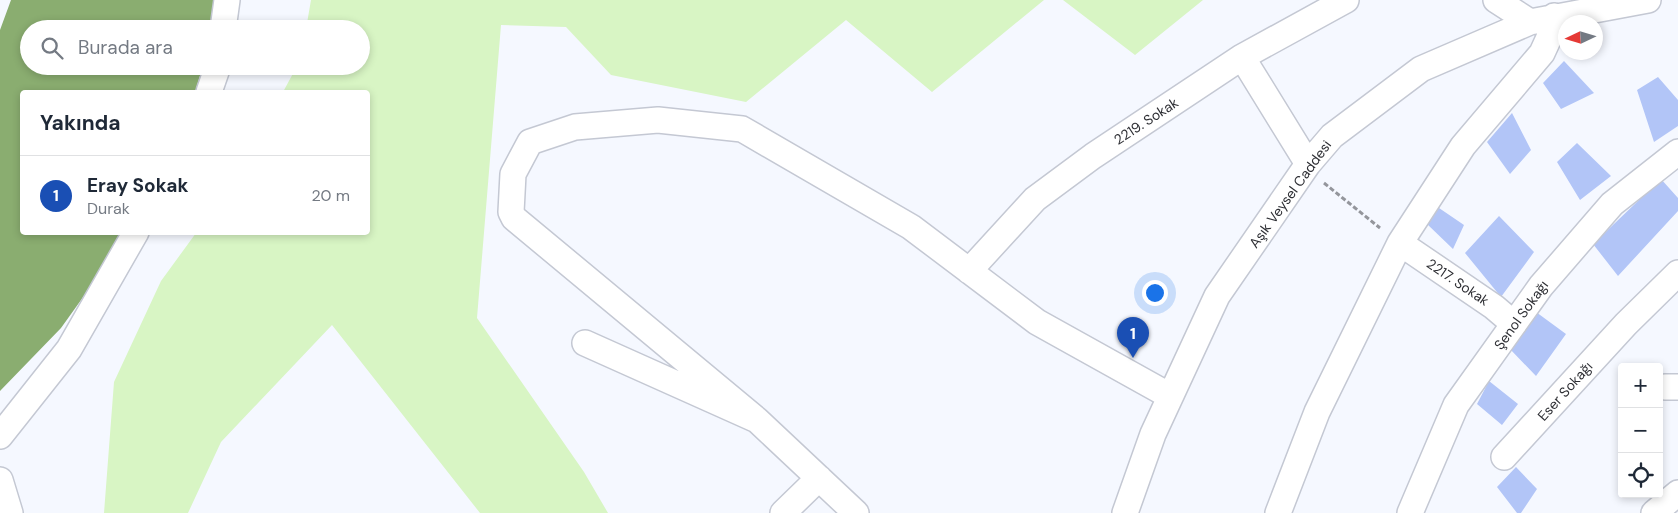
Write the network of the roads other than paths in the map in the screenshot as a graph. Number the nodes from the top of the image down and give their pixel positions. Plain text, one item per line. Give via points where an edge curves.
1 (227, 0) edge
2 (1346, 0) edge
3 (1496, 0) edge
4 (1648, 0) edge
5 (1554, 16) junction
6 (224, 20) edge
7 (1530, 22) junction
8 (1242, 58) junction
9 (215, 75) edge
10 (210, 90) edge
11 (1678, 152) edge
12 (1308, 164) junction
13 (134, 235) edge
14 (1400, 243) junction
15 (970, 271) junction
16 (1678, 273) edge
17 (1514, 324) junction
18 (585, 343) dead end
19 (1170, 396) junction
20 (757, 420) junction
21 (0, 436) edge
22 (1504, 457) dead end
23 (819, 478) junction
24 (0, 480) edge
25 (1678, 493) edge
26 (10, 513) edge
27 (783, 513) edge
28 (856, 513) edge
29 (1125, 513) edge
30 (1278, 513) edge
31 (1410, 513) edge
32 (1654, 513) edge

1 - 6 street
2 - 8 street, 2219. Sokak
3 - 7 street
4 - 5 street, Aşık Veysel Caddesi
5 - 7 street, Aşık Veysel Caddesi
5 - 14 street via 1551,36 1542,53 1463,146
7 - 12 street, Aşık Veysel Caddesi via 1420,68 1332,136
8 - 12 street
8 - 15 street, 2219. Sokak via 1093,156 1035,199
9 - 10 street
11 - 17 street, Şenol Sokağı via 1612,204 1541,286
12 - 19 street, Aşık Veysel Caddesi via 1217,296
13 - 21 street via 69,349
14 - 17 street, 2217. Sokak via 1494,306
14 - 30 street via 1317,412
15 - 19 street via 1037,322
15 - 20 street via 911,227 742,129 658,120 575,127 530,142 513,174 511,212 514,218
16 - 22 street, Eser Sokağı via 1626,324
17 - 31 street, Şenol Sokağı via 1456,406
18 - 20 street
19 - 29 street, Aşık Veysel Caddesi
20 - 23 street
23 - 27 street
23 - 28 street
24 - 26 street
25 - 32 street

